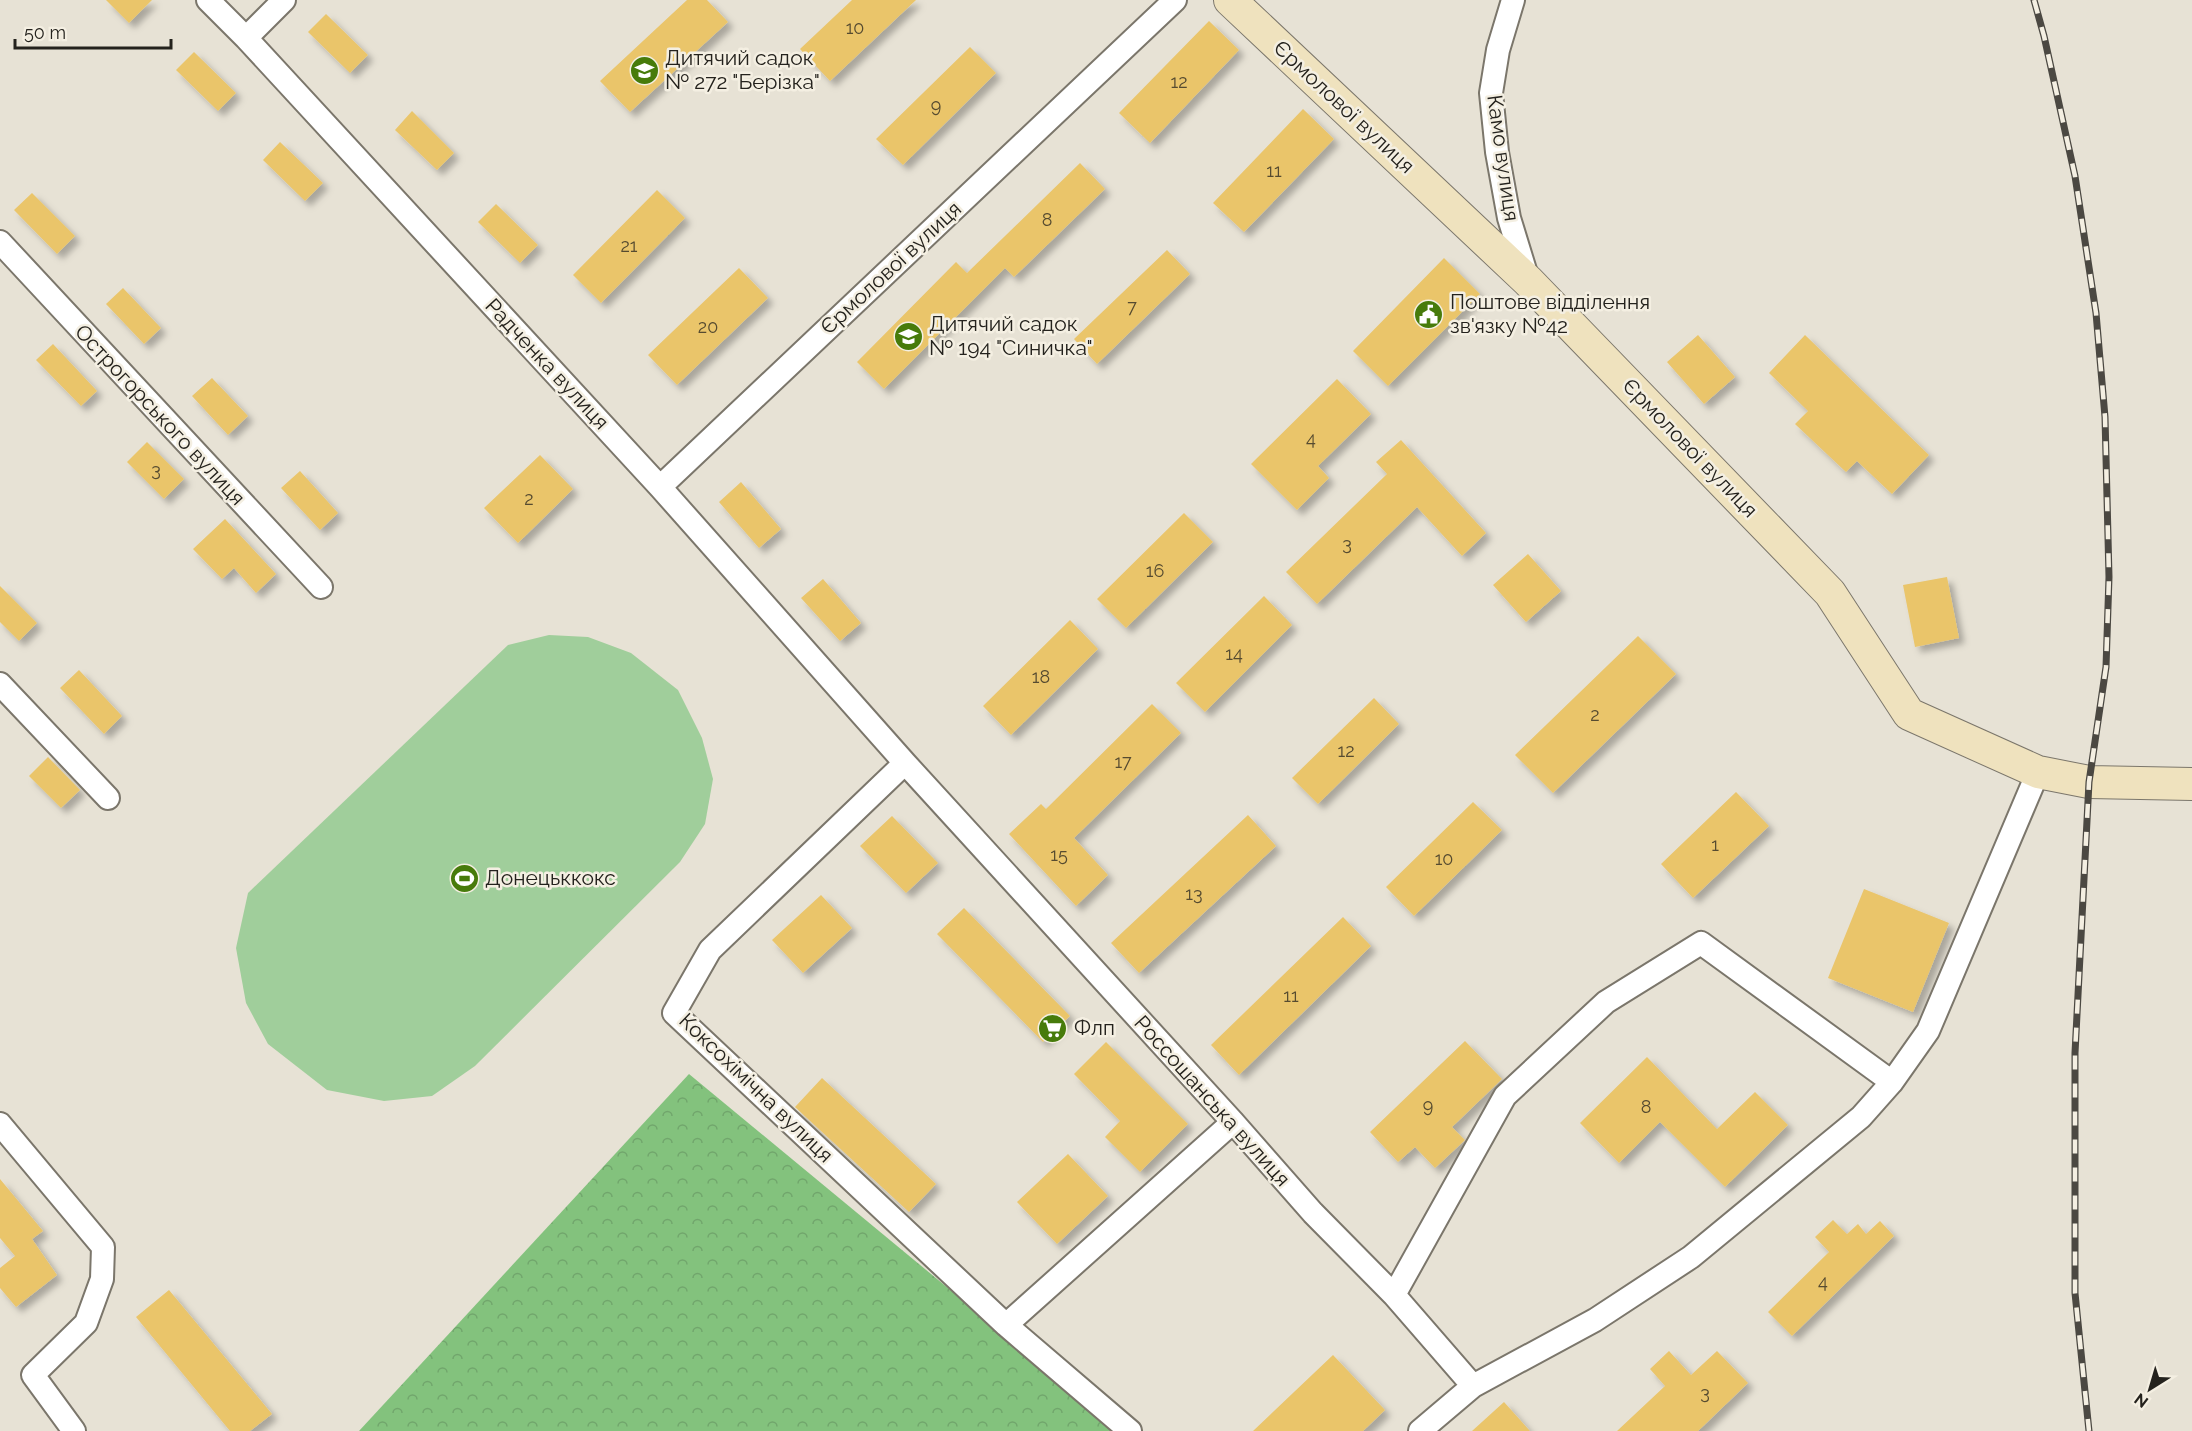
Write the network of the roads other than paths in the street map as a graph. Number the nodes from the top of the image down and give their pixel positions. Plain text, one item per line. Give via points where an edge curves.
1 (208, 0) edge
2 (284, 0) edge
3 (1175, 0) edge
4 (1230, 0) edge
5 (1513, 0) edge
6 (246, 38) junction
7 (0, 242) edge
8 (1528, 281) junction
9 (660, 487) junction
10 (321, 588) dead end
11 (0, 684) edge
12 (880, 734) joint
13 (905, 763) junction
14 (2038, 772) junction
15 (2192, 784) edge
16 (108, 798) dead end
17 (1892, 1082) junction
18 (1233, 1122) junction
19 (0, 1124) edge
20 (1394, 1295) junction
21 (1006, 1325) junction
22 (1473, 1386) junction
23 (74, 1431) edge
24 (1130, 1431) edge
25 (1420, 1431) edge

1 - 6 street, Радченка вулиця
2 - 6 street
3 - 9 street, Єрмолової вулиця
4 - 8 street, Єрмолової вулиця
5 - 8 street, Камо вулиця via 1498,50 1491,93 1509,218
6 - 9 street, Радченка вулиця
7 - 10 street, Острогорського вулиця
8 - 14 street, Єрмолової вулиця via 1830,593 1909,714
9 - 12 street, Радченка вулиця
11 - 16 street
12 - 13 street, Россошанська вулиця
13 - 18 street, Россошанська вулиця
13 - 21 street, Коксохімічна вулиця via 710,950 674,1013
14 - 15 street, Єрмолової вулиця via 2089,782
14 - 17 street via 1928,1031
17 - 20 street via 1701,943 1606,1002 1505,1096
17 - 22 street via 1861,1117 1691,1257 1596,1320
18 - 20 street, Россошанська вулиця via 1313,1213
18 - 21 street
19 - 23 street via 103,1247 102,1279 86,1323 33,1375
20 - 22 street, Россошанська вулиця
21 - 24 street, Коксохімічна вулиця
22 - 25 street

